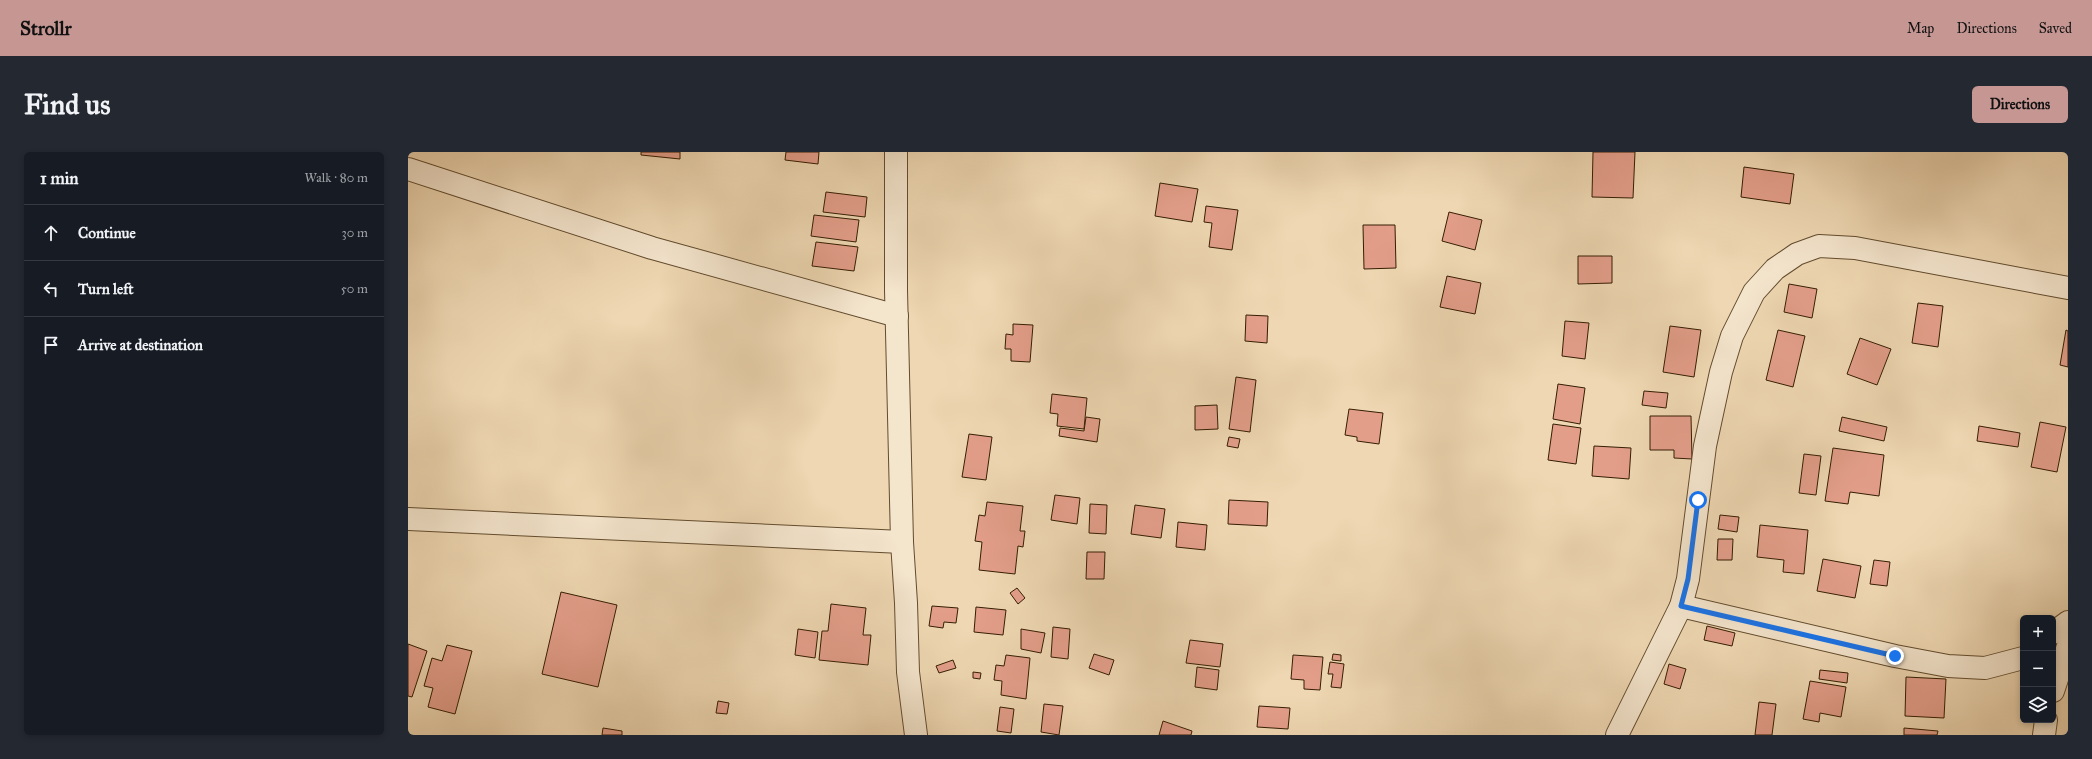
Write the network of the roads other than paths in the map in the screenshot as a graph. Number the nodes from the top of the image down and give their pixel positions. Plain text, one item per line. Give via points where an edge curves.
1 (896, 152) edge
2 (408, 169) edge
3 (2068, 288) edge
4 (897, 316) junction
5 (408, 519) edge
6 (902, 542) junction
7 (1681, 606) junction
8 (2068, 622) edge
9 (2056, 631) edge
10 (2068, 646) edge
11 (2020, 659) edge
12 (2054, 687) edge
13 (2046, 723) edge
14 (916, 735) edge
15 (1617, 735) edge
16 (2044, 735) edge

1 - 4 street
2 - 4 street via 652,248
3 - 7 street via 1855,248 1819,246 1797,254 1775,269 1754,292 1732,336 1721,372 1705,446 1688,579
4 - 6 street
5 - 6 street
6 - 14 street via 908,672
7 - 11 street via 1948,666 1985,668
7 - 15 street
8 - 9 street
10 - 12 street
13 - 16 street

